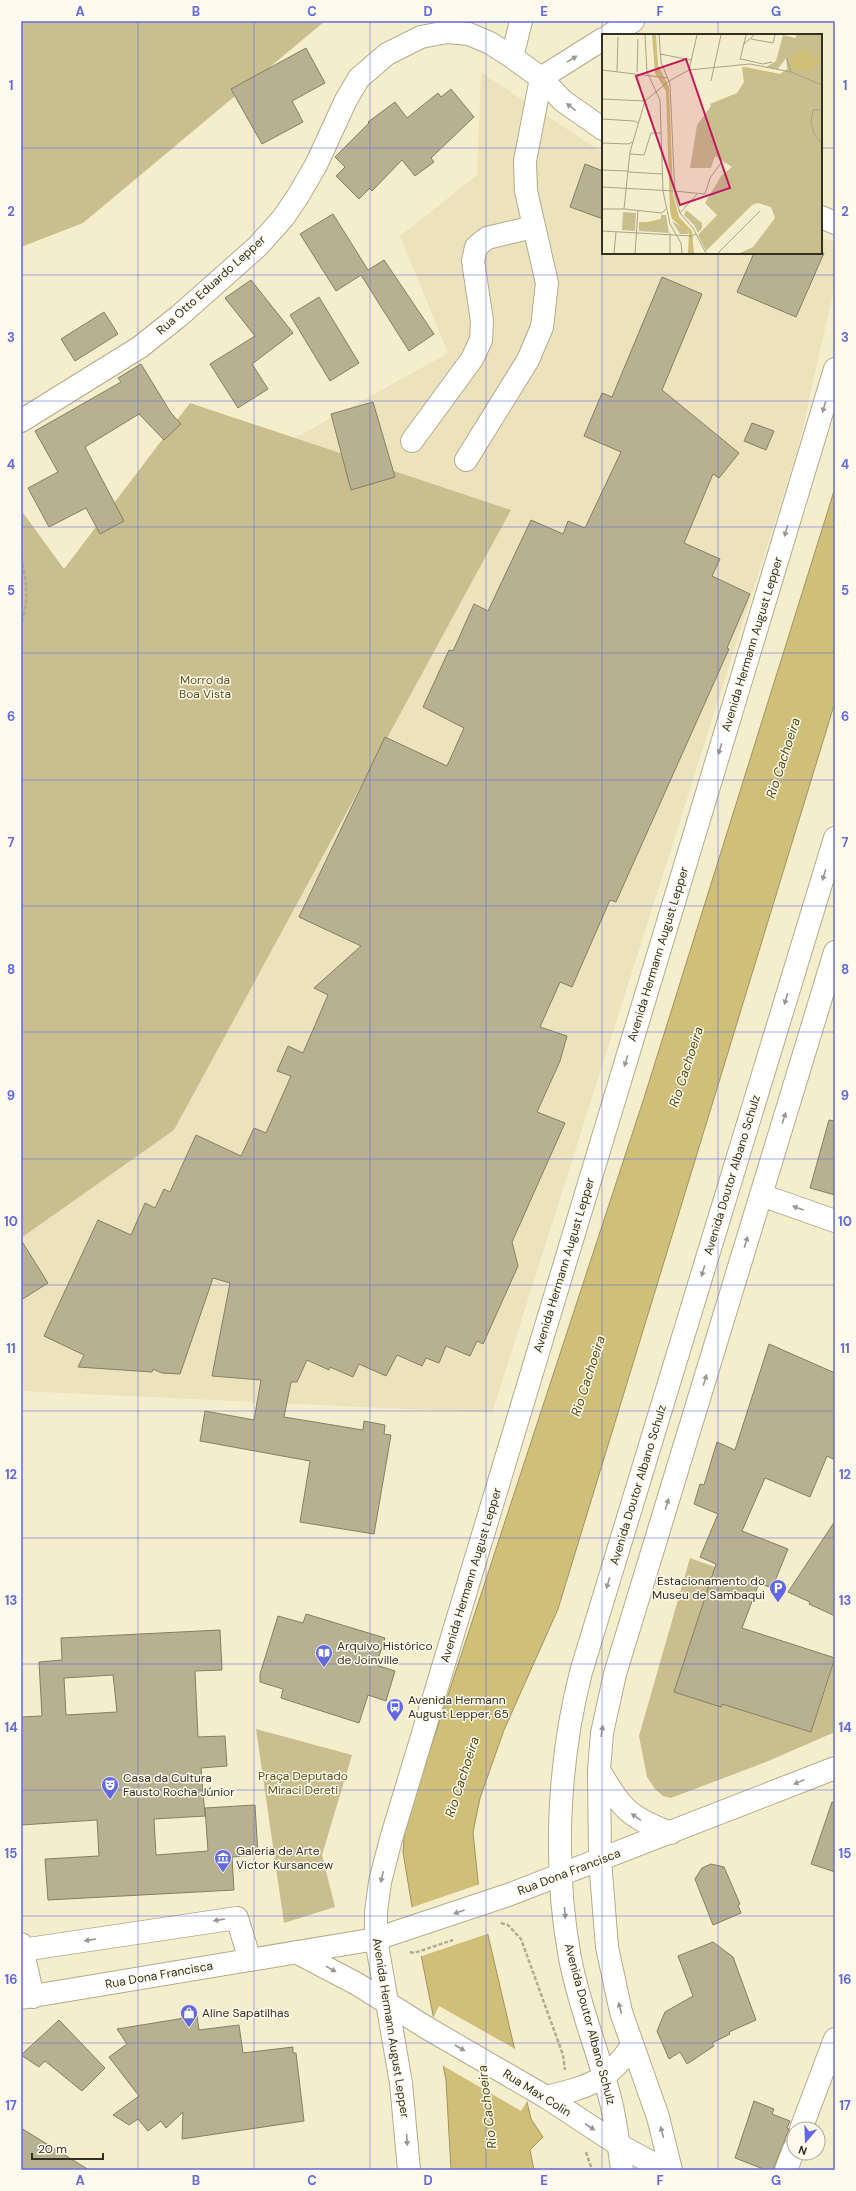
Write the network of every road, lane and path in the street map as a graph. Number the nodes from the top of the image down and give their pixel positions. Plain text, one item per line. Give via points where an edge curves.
1 (521, 21) edge
2 (633, 21) edge
3 (612, 34) edge
4 (602, 41) edge
5 (512, 57) junction
6 (541, 78) junction
7 (602, 128) edge
8 (822, 217) edge
9 (835, 223) edge
10 (533, 227) junction
11 (835, 369) edge
12 (21, 421) edge
13 (412, 441) dead end
14 (466, 460) dead end
15 (21, 558) edge
16 (21, 624) edge
17 (835, 838) edge
18 (835, 952) edge
19 (761, 1195) junction
20 (835, 1221) edge
21 (835, 1768) edge
22 (599, 1770) junction
23 (671, 1833) junction
24 (600, 1860) junction
25 (562, 1874) junction
26 (503, 1922) dead end
27 (376, 1939) junction
28 (22, 1947) edge
29 (296, 1952) junction
30 (250, 1960) junction
31 (27, 1997) edge
32 (387, 2004) junction
33 (835, 2038) edge
34 (632, 2045) junction
35 (603, 2077) junction
36 (568, 2092) junction
37 (540, 2094) junction
38 (804, 2121) edge
39 (618, 2145) junction
40 (409, 2170) edge
41 (622, 2170) edge
42 (665, 2170) edge
43 (671, 2170) edge

1 - 5 main road
2 - 3 main road
6 -> 4 main road
5 - 6 main road, Rua Otto Eduardo Lepper
5 - 12 main road, Rua Otto Eduardo Lepper via 476,37 447,32 421,37 387,54 359,78 298,196 283,218 258,246 140,347
7 -> 6 main road, Rua Otto Eduardo Lepper via 563,101
6 - 10 main road via 525,161 526,191
8 - 9 main road
10 - 13 main road via 487,238 476,247 473,261 482,321 481,340 472,359
10 - 14 main road via 547,283 542,327 528,360
11 -> 27 main road, Avenida Hermann August Lepper via 391,1839 380,1882
15 - 16 path via 26,580 25,613
17 -> 25 main road, Avenida Doutor Albano Schulz via 580,1678 567,1738 562,1815
19 -> 18 main road
20 -> 19 main road
22 -> 19 main road via 602,1733 615,1674
21 -> 23 main road, Rua Dona Francisca
23 -> 22 main road via 644,1823 628,1812 614,1796
22 - 24 main road
23 - 24 main road, Rua Dona Francisca
24 - 25 main road, Rua Dona Francisca
34 -> 24 main road via 607,1947
25 -> 27 main road, Rua Dona Francisca
25 -> 35 main road, Avenida Doutor Albano Schulz via 570,1959
26 - 36 path via 521,1939 563,2056
27 - 29 main road, Rua Dona Francisca
27 - 32 main road, Avenida Hermann August Lepper
30 -> 28 main road via 237,1918
28 - 31 main road
29 - 30 main road, Rua Dona Francisca
29 -> 32 main road via 333,1970
30 - 31 main road, Rua Dona Francisca
32 -> 37 main road, Rua Max Colin
32 -> 40 main road, Avenida Hermann August Lepper via 402,2083
33 - 38 main road
34 - 35 main road via 618,2065
43 -> 34 main road via 658,2117
35 - 36 main road
35 - 39 main road, Avenida Doutor Albano Schulz via 610,2098
36 - 37 main road
37 -> 39 main road, Rua Max Colin
39 - 41 main road, Avenida Doutor Albano Schulz
39 - 42 main road, Rua Max Colin

